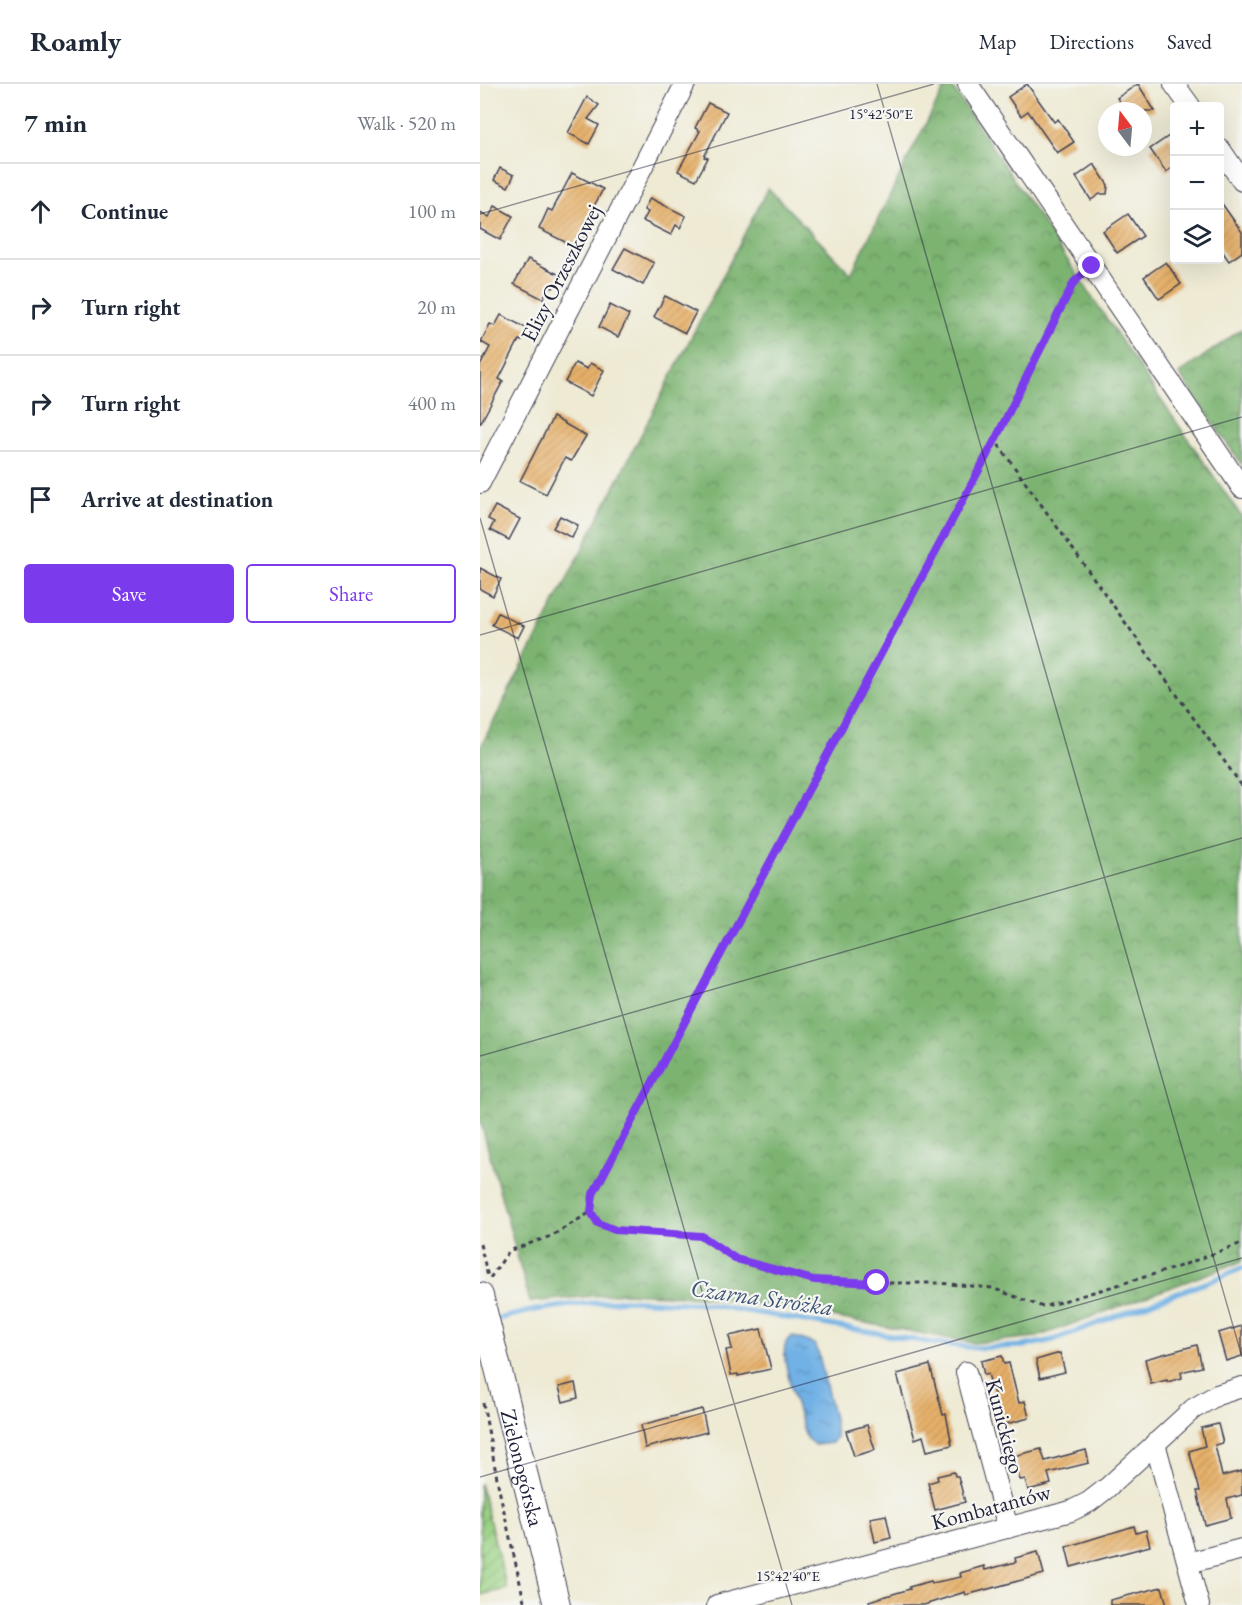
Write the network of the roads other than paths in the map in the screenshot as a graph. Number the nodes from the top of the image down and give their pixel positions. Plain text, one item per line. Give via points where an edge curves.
1 (685, 84) edge
2 (968, 84) edge
3 (1174, 84) edge
4 (1187, 102) edge
5 (1224, 155) edge
6 (1242, 181) edge
7 (480, 483) edge
8 (1242, 488) edge
9 (484, 1294) edge
10 (966, 1372) dead end
11 (1242, 1387) edge
12 (1155, 1443) junction
13 (1008, 1528) junction
14 (1242, 1549) edge
15 (1188, 1563) junction
16 (761, 1599) edge
17 (557, 1605) edge
18 (717, 1605) edge
19 (1199, 1605) edge

1 - 7 street, Elizy Orzeszkowej
2 - 8 street
3 - 4 street
5 - 6 street
9 - 17 street, Zielonogórska via 490,1336
10 - 13 street, Kunickiego
11 - 12 street, Kombatantów via 1193,1408
12 - 13 street, Kombatantów via 1089,1502 1071,1511
12 - 15 street
13 - 16 street, Kombatantów
14 - 15 street
15 - 19 street
16 - 18 street, Kombatantów

